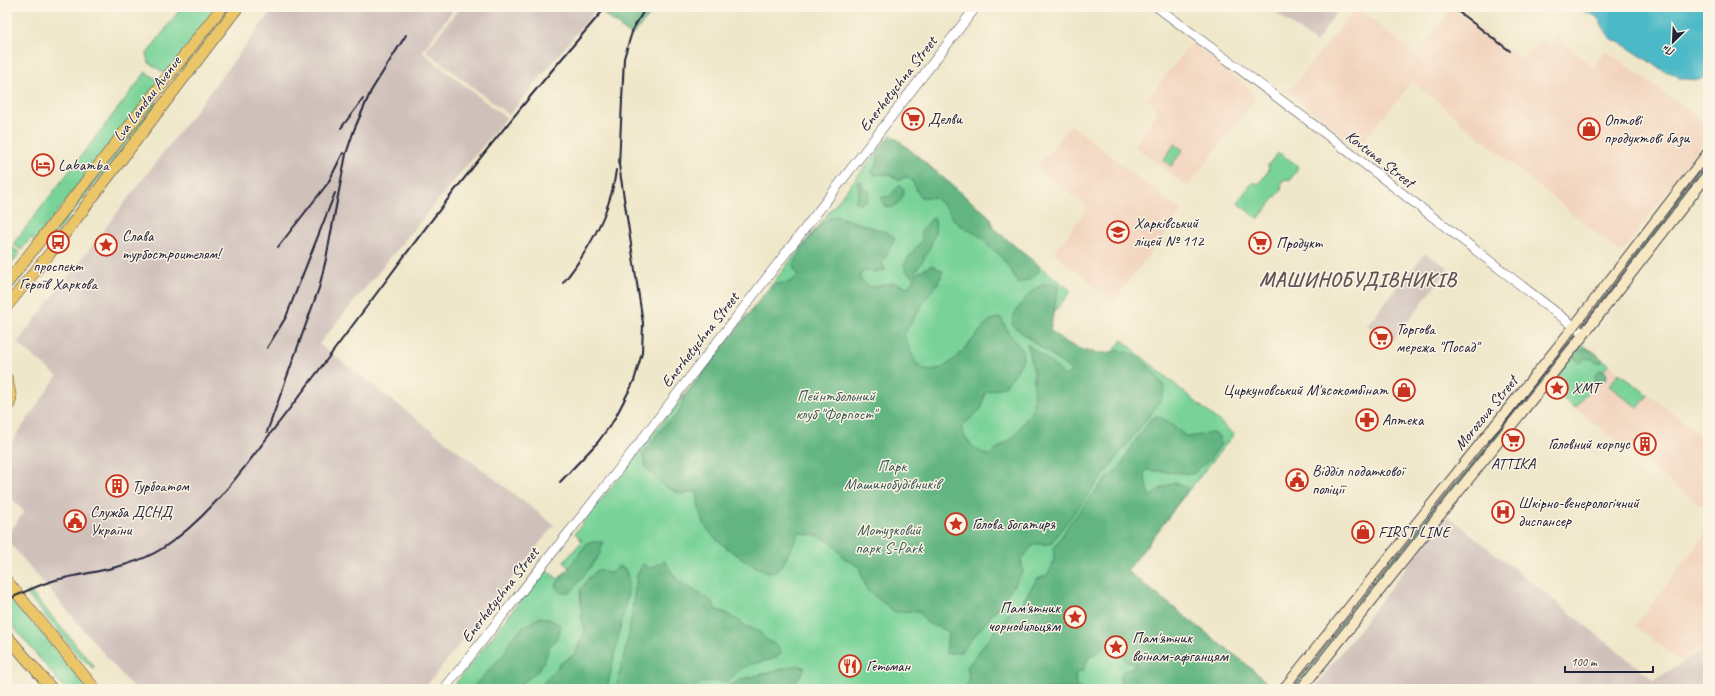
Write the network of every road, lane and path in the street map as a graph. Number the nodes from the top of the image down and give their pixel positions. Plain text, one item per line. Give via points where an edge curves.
1 (222, 7) edge
2 (238, 7) edge
3 (976, 7) edge
4 (1157, 7) edge
5 (164, 81) junction
6 (174, 89) junction
7 (1708, 153) edge
8 (1708, 174) edge
9 (7, 282) edge
10 (20, 290) junction
11 (7, 306) edge
12 (7, 311) edge
13 (1574, 327) junction
14 (1584, 334) junction
15 (7, 379) edge
16 (7, 412) edge
17 (7, 581) edge
18 (7, 630) edge
19 (7, 637) edge
20 (16, 646) junction
21 (52, 689) edge
22 (95, 689) edge
23 (444, 689) edge
24 (1284, 689) edge
25 (1301, 689) edge

1 - 5 main road, Lva Landau Avenue
2 - 6 main road, Lva Landau Avenue
3 - 23 street, Enerhetychna Street via 612,478
4 - 13 street, Kovtuna Street
5 - 6 main road
5 - 9 main road, Lva Landau Avenue
6 - 10 main road, Lva Landau Avenue
7 - 13 main road, Morozova Street
8 - 14 main road, Morozova Street
10 - 11 main road, Lva Landau Avenue
10 - 12 main road
13 - 14 street, Kovtuna Street
13 - 24 main road, Morozova Street
14 - 25 main road, Morozova Street
15 - 16 main road via 11,398
17 - 22 main road
18 - 20 main road
19 - 20 main road
20 - 21 main road

